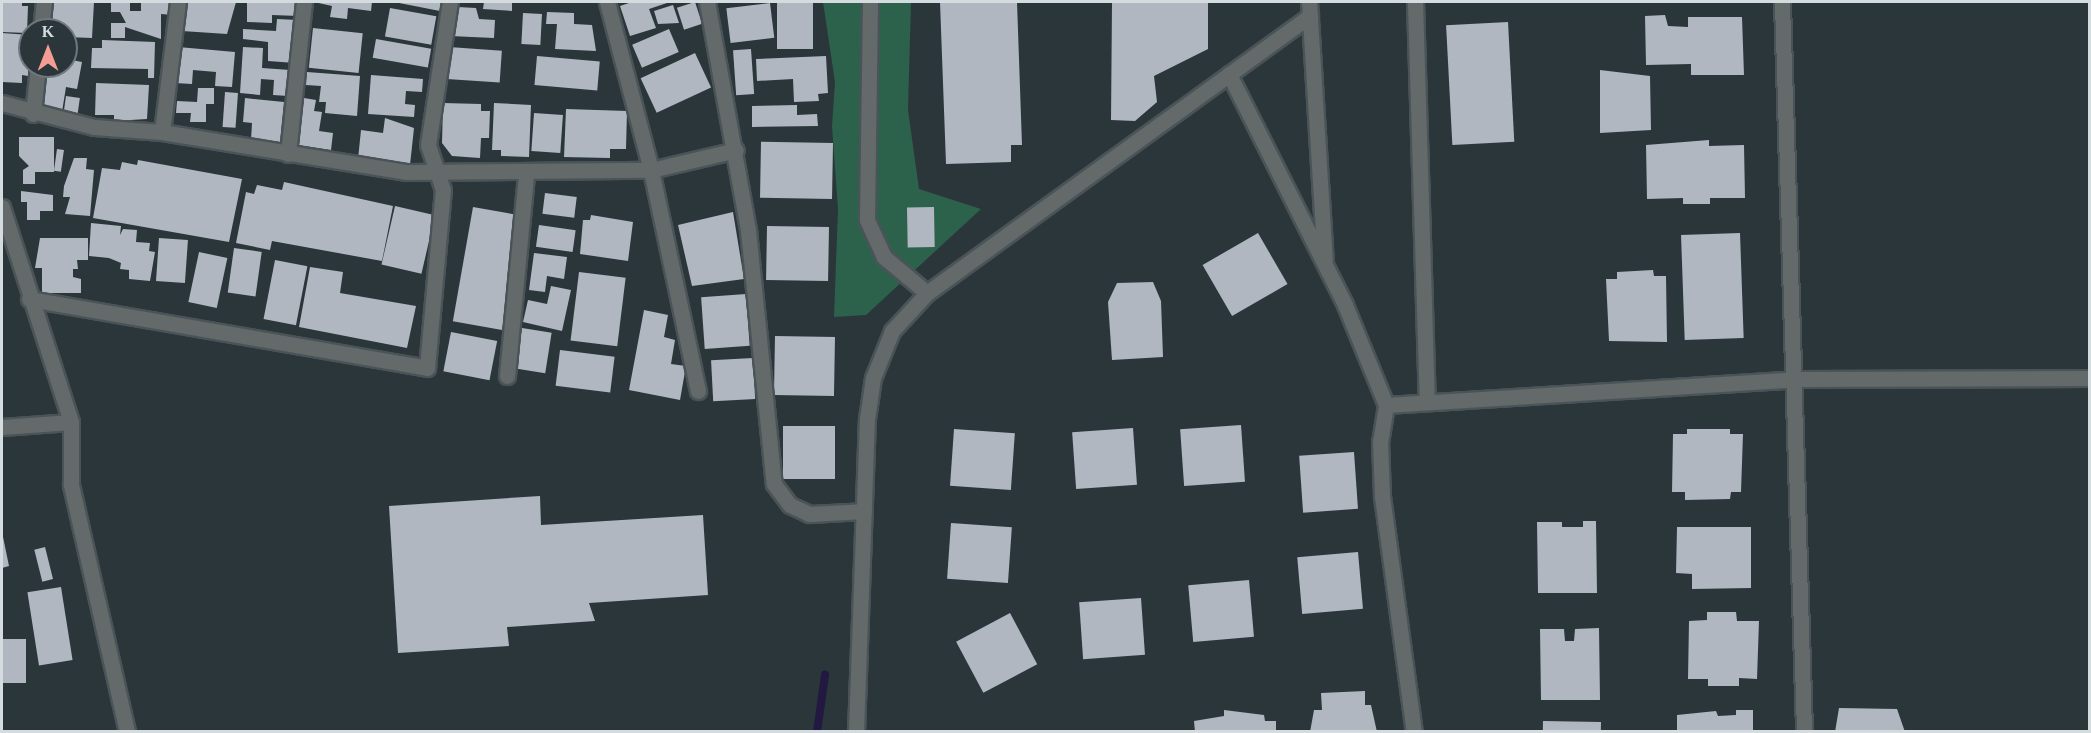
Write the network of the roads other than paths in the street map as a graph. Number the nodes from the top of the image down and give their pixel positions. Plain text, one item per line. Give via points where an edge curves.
1 (44, 2) edge
2 (178, 2) edge
3 (304, 2) edge
4 (450, 2) edge
5 (607, 2) edge
6 (707, 2) edge
7 (870, 2) edge
8 (1414, 2) edge
9 (1782, 2) edge
10 (1309, 9) edge
11 (42, 18) edge
12 (1230, 74) junction
13 (37, 78) edge
14 (2, 103) edge
15 (33, 114) junction
16 (162, 132) junction
17 (736, 150) junction
18 (288, 154) junction
19 (437, 169) junction
20 (651, 170) junction
21 (526, 174) junction
22 (2, 207) edge
23 (1325, 266) junction
24 (927, 292) junction
25 (29, 299) junction
26 (507, 376) dead end
27 (2090, 378) edge
28 (1796, 380) junction
29 (698, 390) dead end
30 (1427, 402) junction
31 (1386, 405) junction
32 (71, 423) junction
33 (2, 427) edge
34 (864, 511) junction
35 (127, 732) edge
36 (856, 732) edge
37 (1414, 732) edge
38 (1804, 732) edge

1 - 11 street
2 - 16 street
3 - 18 street
4 - 19 street via 428,145
5 - 20 street
6 - 17 street
7 - 24 street via 867,220 884,257
8 - 30 street
9 - 28 street
10 - 12 street
10 - 23 street
12 - 23 street
12 - 24 street
13 - 15 street
14 - 15 street
15 - 16 street via 94,127
16 - 18 street
17 - 20 street
17 - 34 street via 774,484 789,505 809,514
18 - 19 street via 407,172
19 - 21 street
19 - 25 street via 442,211 427,368
20 - 21 street
20 - 29 street
21 - 26 street
22 - 25 street
23 - 31 street
24 - 34 street via 892,331 873,378 867,419
25 - 32 street
27 - 28 street
28 - 30 street
28 - 38 street
30 - 31 street
31 - 37 street via 1380,441 1382,496
32 - 33 street
32 - 35 street via 71,485
34 - 36 street

